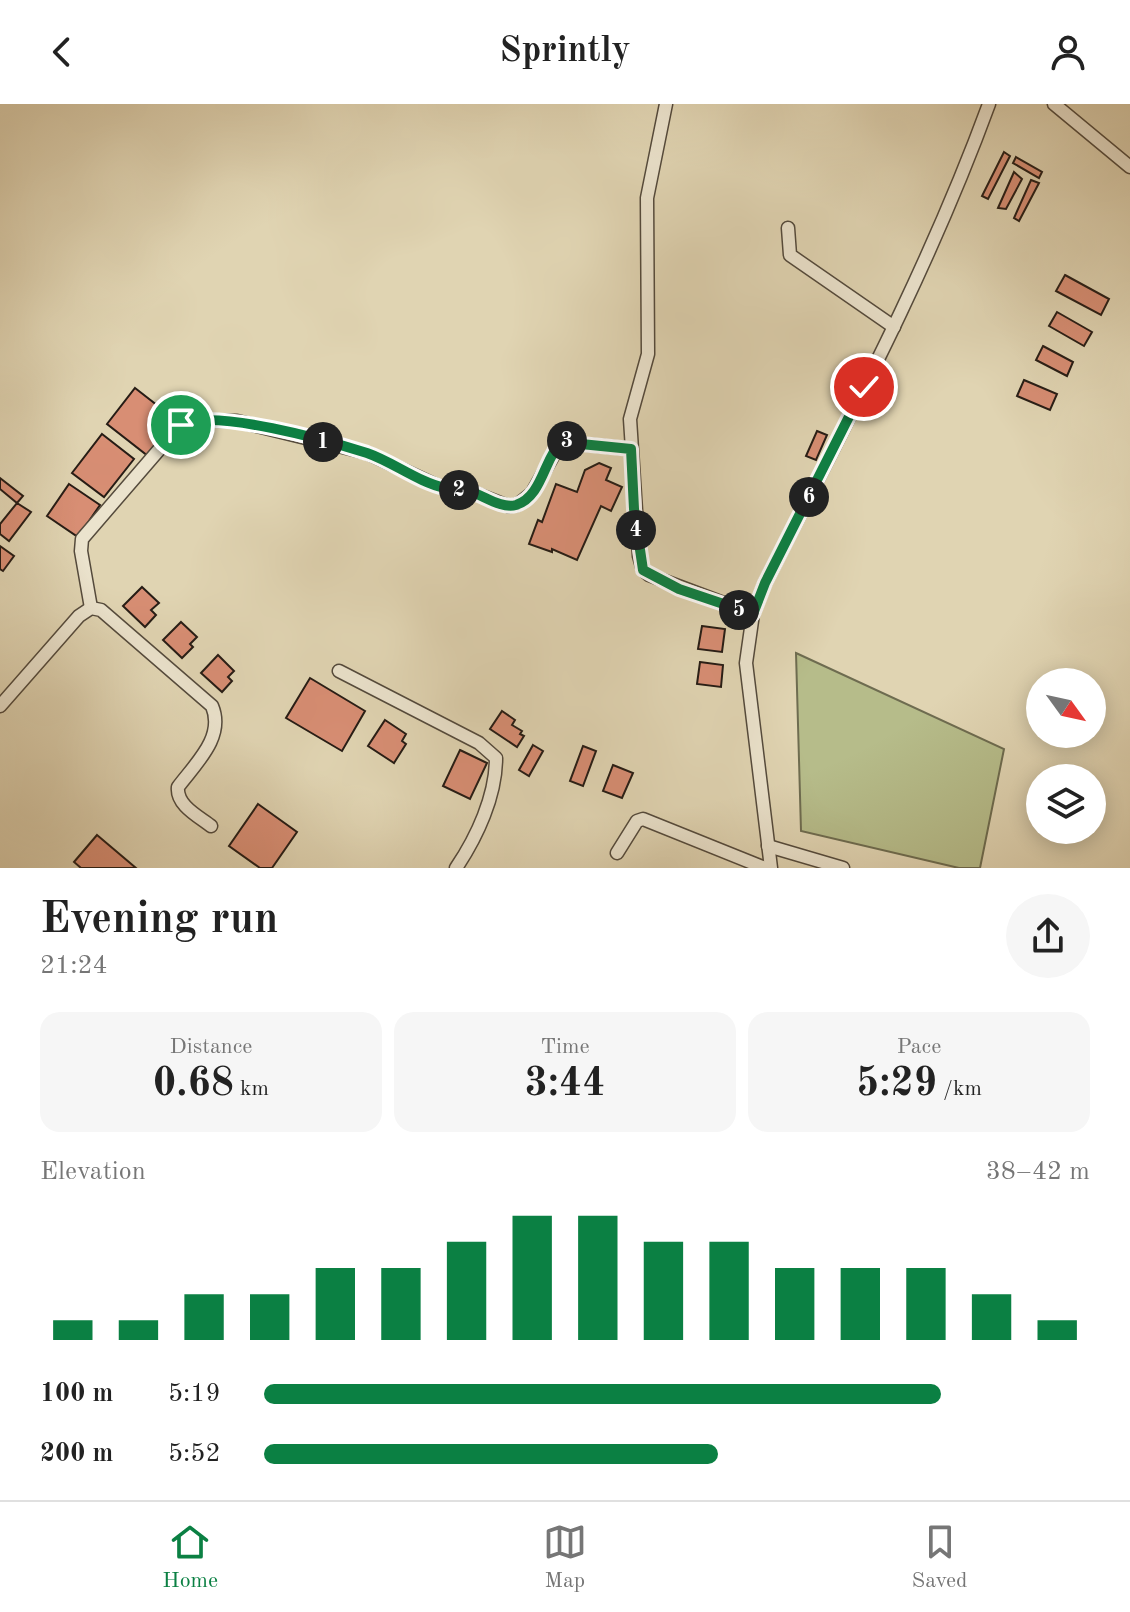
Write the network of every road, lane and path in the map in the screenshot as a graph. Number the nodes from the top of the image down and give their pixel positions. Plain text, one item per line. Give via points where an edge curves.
1 (666, 104) edge
2 (989, 104) edge
3 (1054, 104) edge
4 (1130, 167) edge
5 (788, 228) dead end
6 (894, 327) junction
7 (631, 449) junction
8 (91, 608) junction
9 (753, 614) junction
10 (339, 671) dead end
11 (0, 706) edge
12 (211, 826) dead end
13 (768, 846) junction
14 (617, 853) dead end
15 (456, 868) edge
16 (768, 868) edge
17 (843, 868) edge

1 - 7 street via 647,198 649,341 631,409
2 - 6 street via 961,180
3 - 4 street
5 - 6 street via 790,255
6 - 9 street
7 - 8 street via 561,442 532,493 508,506 438,486 367,453 237,421 190,420 82,539
7 - 9 street via 643,570 679,589
8 - 11 street
8 - 12 street via 113,617 212,706 216,731 178,787 184,804
9 - 13 street via 746,663
10 - 15 street via 479,743 496,758 485,812
13 - 16 street
13 - 17 street
14 - 16 street via 643,819

